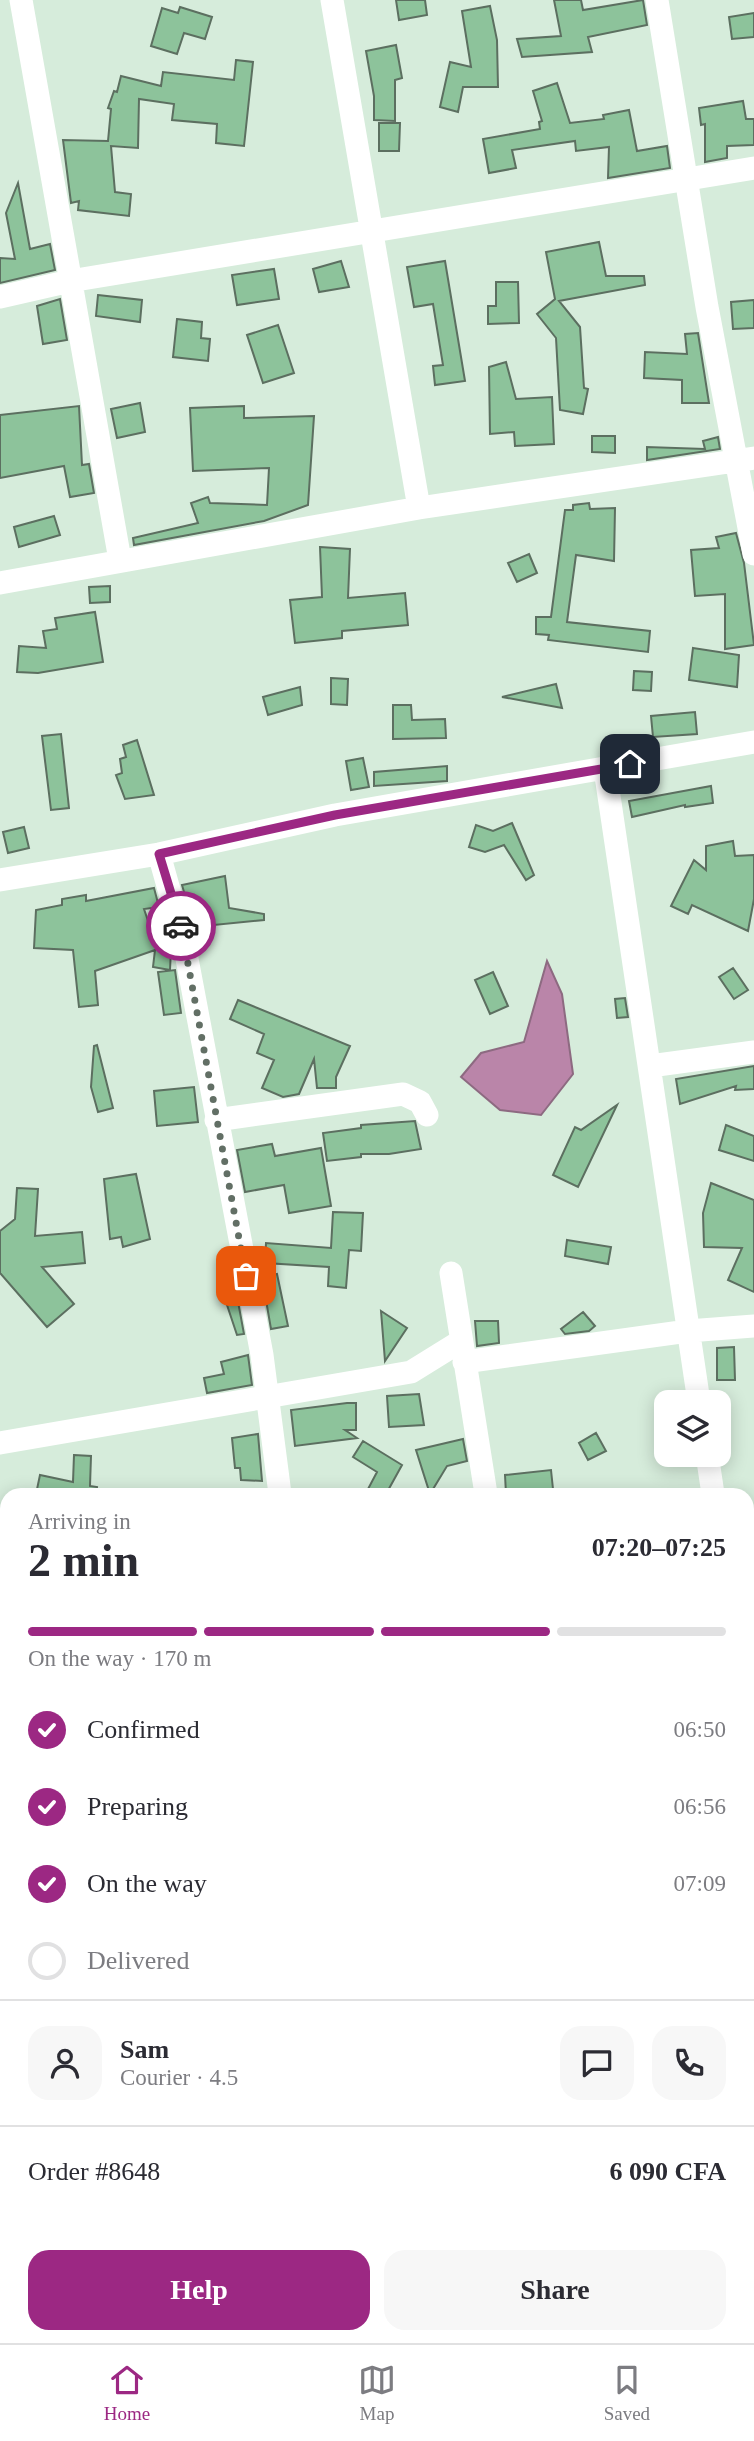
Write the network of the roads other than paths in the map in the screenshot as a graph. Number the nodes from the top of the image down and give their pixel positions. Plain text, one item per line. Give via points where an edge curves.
1 (21, 0) edge
2 (332, 0) edge
3 (657, 0) edge
4 (754, 168) edge
5 (687, 181) junction
6 (373, 232) junction
7 (70, 281) junction
8 (0, 298) edge
9 (745, 460) edge
10 (419, 508) junction
11 (754, 554) edge
12 (120, 560) junction
13 (0, 583) edge
14 (754, 743) edge
15 (605, 769) junction
16 (159, 854) junction
17 (0, 880) edge
18 (754, 1052) edge
19 (650, 1066) junction
20 (427, 1115) dead end
21 (216, 1120) junction
22 (451, 1273) dead end
23 (754, 1326) edge
24 (688, 1331) junction
25 (463, 1352) junction
26 (697, 1390) edge
27 (268, 1397) junction
28 (0, 1443) edge
29 (709, 1467) edge
30 (279, 1488) edge
31 (485, 1488) edge
32 (712, 1488) edge

1 - 7 street
2 - 6 street
3 - 5 street
4 - 5 street
5 - 6 street
5 - 9 street
6 - 7 street
6 - 10 street
7 - 8 street
7 - 12 street
9 - 10 street
9 - 11 street
10 - 12 street
12 - 13 street
14 - 15 street
15 - 16 street via 335,815
15 - 19 street
16 - 17 street
16 - 21 street via 180,921
18 - 19 street
19 - 24 street
20 - 21 street via 420,1102 403,1094
21 - 27 street
22 - 25 street
23 - 24 street
24 - 25 street
24 - 26 street
25 - 27 street via 449,1346 411,1373
25 - 31 street
27 - 28 street
27 - 30 street
29 - 32 street

